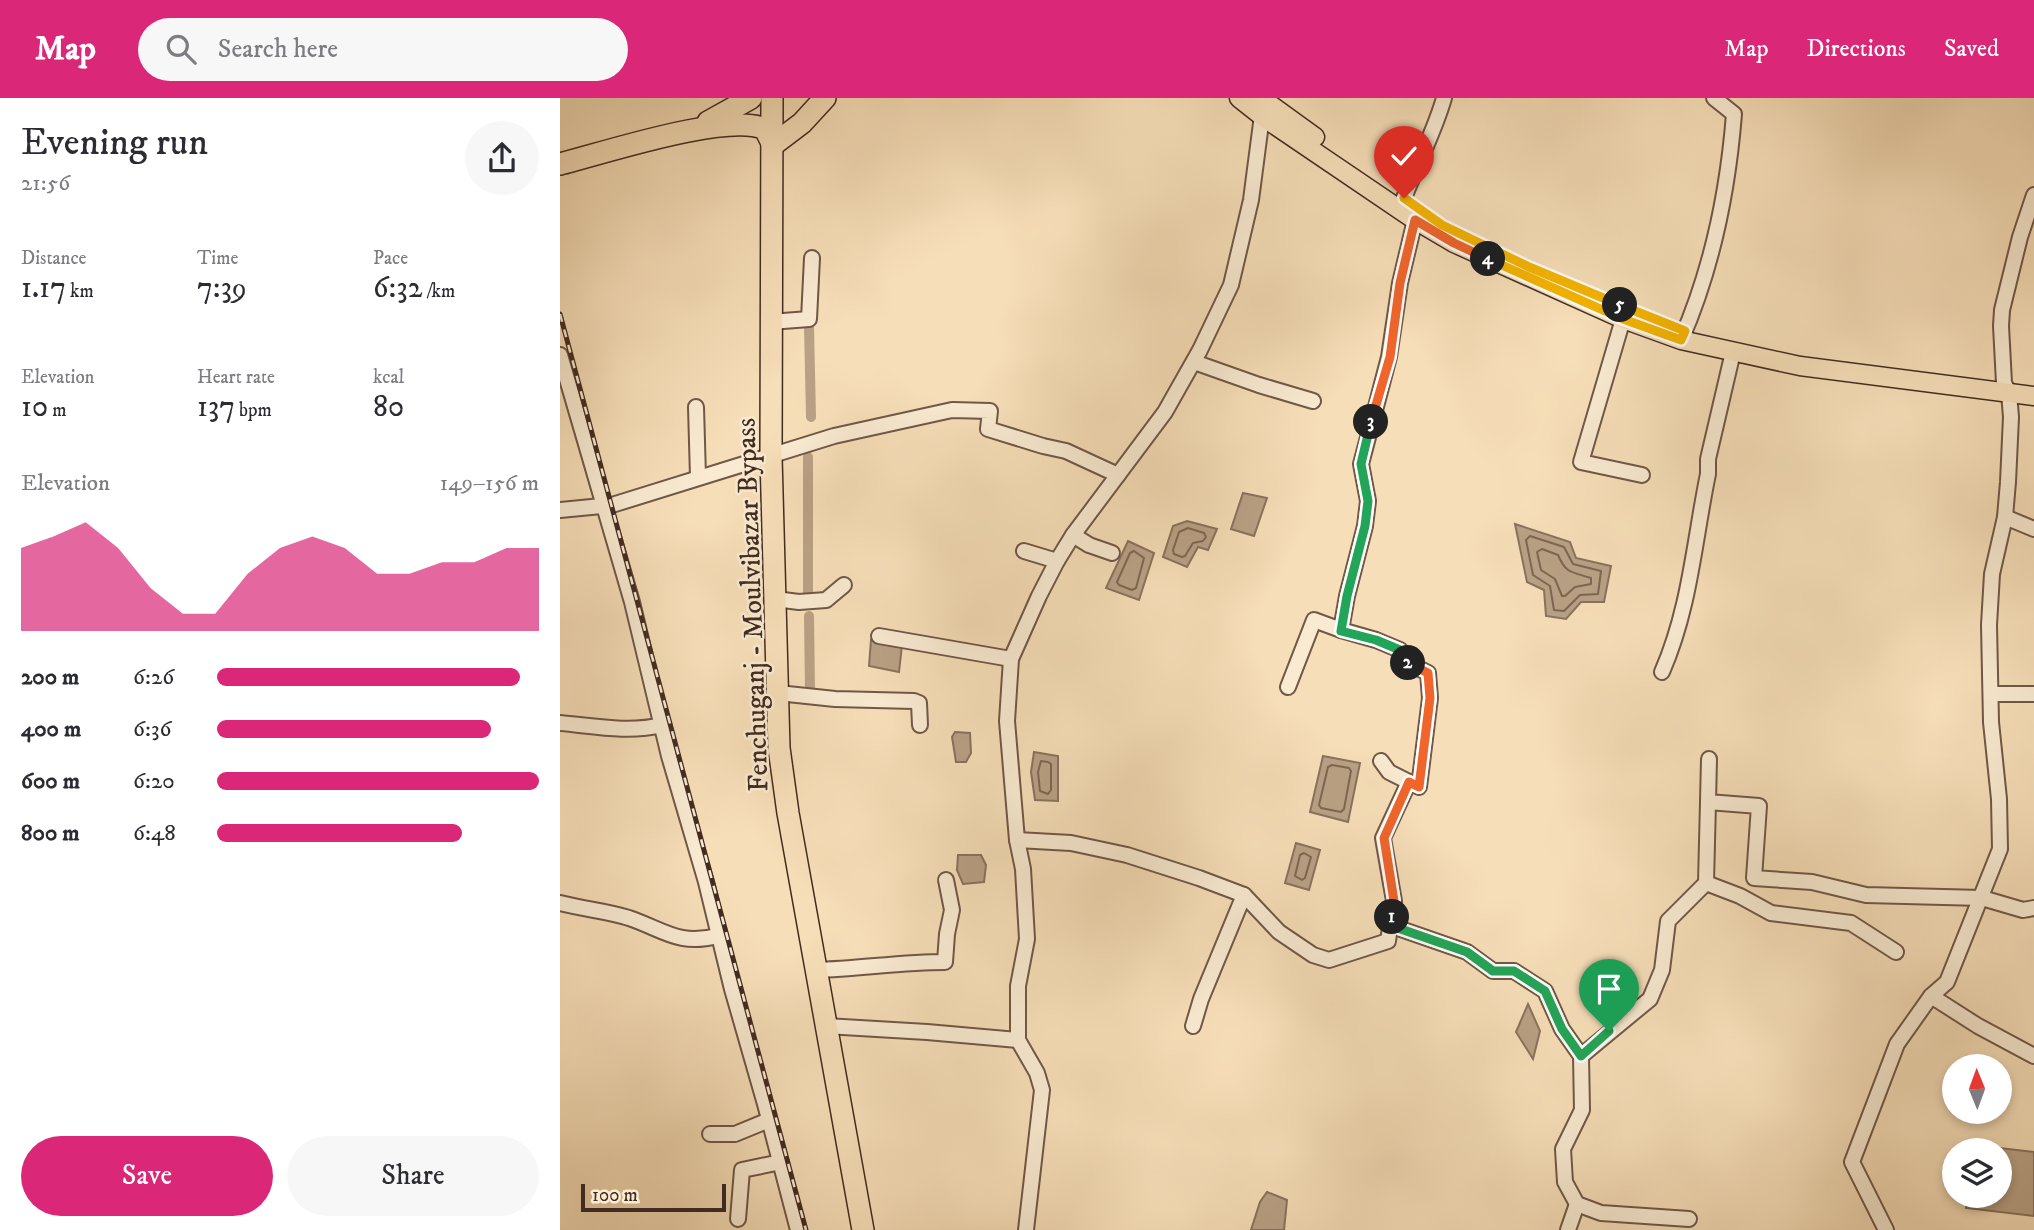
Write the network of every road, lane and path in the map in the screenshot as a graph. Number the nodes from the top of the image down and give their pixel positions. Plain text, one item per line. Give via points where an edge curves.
1 (751, 98) edge
2 (772, 98) edge
3 (825, 98) edge
4 (1239, 98) edge
5 (1444, 98) edge
6 (1714, 98) edge
7 (1263, 103) edge
8 (693, 130) junction
9 (773, 145) junction
10 (560, 164) edge
11 (2034, 195) edge
12 (1404, 198) junction
13 (1415, 220) junction
14 (812, 258) dead end
15 (1623, 319) junction
16 (770, 322) junction
17 (1683, 335) junction
18 (1733, 352) junction
19 (560, 355) edge
20 (1194, 362) junction
21 (2034, 387) edge
22 (2006, 388) junction
23 (566, 394) edge
24 (2034, 396) edge
25 (1314, 401) dead end
26 (696, 407) dead end
27 (771, 457) junction
28 (1118, 475) junction
29 (1642, 475) dead end
30 (698, 477) junction
31 (603, 507) junction
32 (560, 510) edge
33 (2005, 517) junction
34 (2034, 529) edge
35 (1073, 535) junction
36 (1024, 551) dead end
37 (1112, 553) dead end
38 (1058, 561) junction
39 (844, 585) dead end
40 (775, 599) junction
41 (1341, 631) junction
42 (879, 636) dead end
43 (1011, 659) junction
44 (1662, 672) dead end
45 (1288, 687) dead end
46 (778, 693) junction
47 (1991, 694) junction
48 (2034, 694) edge
49 (560, 723) edge
50 (662, 725) junction
51 (920, 725) dead end
52 (1709, 759) dead end
53 (1381, 761) dead end
54 (1409, 782) junction
55 (1708, 802) junction
56 (1017, 840) junction
57 (946, 880) dead end
58 (1706, 883) junction
59 (1244, 895) junction
60 (1982, 898) junction
61 (560, 903) edge
62 (2034, 908) edge
63 (1392, 926) junction
64 (718, 936) junction
65 (1896, 952) dead end
66 (816, 970) junction
67 (1931, 996) junction
68 (826, 1026) junction
69 (1193, 1026) dead end
70 (1018, 1040) junction
71 (1581, 1056) junction
72 (2034, 1056) edge
73 (769, 1120) junction
74 (710, 1134) dead end
75 (781, 1162) junction
76 (1577, 1204) junction
77 (738, 1219) dead end
78 (1689, 1219) dead end
79 (798, 1230) edge
80 (863, 1230) edge
81 (1026, 1230) edge
82 (1568, 1230) edge
83 (1886, 1230) edge

1 - 8 highway
2 - 9 highway, Fenchuganj - Moulvibazar Bypass
3 - 9 highway
4 - 7 main road
5 - 12 street
6 - 17 street via 1734,114 1730,163 1702,288
7 - 12 main road
7 - 13 main road
7 - 20 street via 1251,200 1231,285
8 - 9 highway via 745,123 765,129
8 - 10 highway
9 - 16 highway, Fenchuganj - Moulvibazar Bypass
11 - 22 street via 2002,310
12 - 17 main road via 1442,225
13 - 15 main road via 1454,243
13 - 41 street via 1390,357 1361,464 1368,501
14 - 16 street via 809,319
15 - 17 main road
15 - 29 street via 1581,462
16 - 27 highway, Fenchuganj - Moulvibazar Bypass
17 - 18 main road
17 - 22 main road
18 - 22 main road via 1800,366
18 - 44 street via 1708,460 1683,615
19 - 23 street
20 - 25 street
20 - 28 street via 1165,412
21 - 22 main road
22 - 24 main road
22 - 33 street via 2011,417
23 - 31 street
26 - 30 street
27 - 28 street via 834,436 952,410 990,411 988,429 1066,451
27 - 30 street
27 - 40 highway, Fenchuganj - Moulvibazar Bypass
28 - 35 street
30 - 31 street
31 - 32 street
31 - 50 street
33 - 34 street
33 - 47 street via 1992,574
35 - 37 street
35 - 38 street
36 - 38 street
38 - 43 street
39 - 40 street via 826,600
40 - 46 highway, Fenchuganj - Moulvibazar Bypass
41 - 45 street via 1314,620
41 - 54 street via 1400,650 1406,662 1428,673 1430,698 1419,787
42 - 43 street
43 - 56 street via 1007,721
46 - 51 street via 914,701 919,703
46 - 66 highway, Fenchuganj - Moulvibazar Bypass via 779,748
47 - 48 street
47 - 60 street via 2000,849
49 - 50 street via 620,729
50 - 64 street
52 - 55 street
53 - 54 street via 1389,772
54 - 63 street via 1384,838 1394,901
55 - 58 street
55 - 60 street via 1759,806 1754,878 1812,882 1866,895
56 - 59 street via 1071,843 1127,855
56 - 70 street via 1027,939 1018,986
57 - 66 street via 952,910 945,962
58 - 65 street via 1772,913 1851,923
58 - 71 street via 1668,921 1662,970 1650,999
59 - 63 street via 1279,932 1329,960 1388,941
59 - 69 street
60 - 62 street via 2023,910
60 - 67 street via 1947,982
61 - 64 street via 628,918 685,940
63 - 71 street via 1467,952 1493,971 1514,971 1545,991 1562,1029
64 - 73 street
66 - 68 highway, Fenchuganj - Moulvibazar Bypass
67 - 72 street
67 - 83 street via 1897,1044 1852,1162
68 - 70 street
68 - 80 highway, Fenchuganj - Moulvibazar Bypass
70 - 81 street via 1042,1090
71 - 76 street via 1582,1110 1563,1149 1565,1182
73 - 74 street via 735,1134
73 - 75 street
75 - 77 street via 741,1171
75 - 79 street
76 - 78 street via 1601,1213
76 - 82 street

